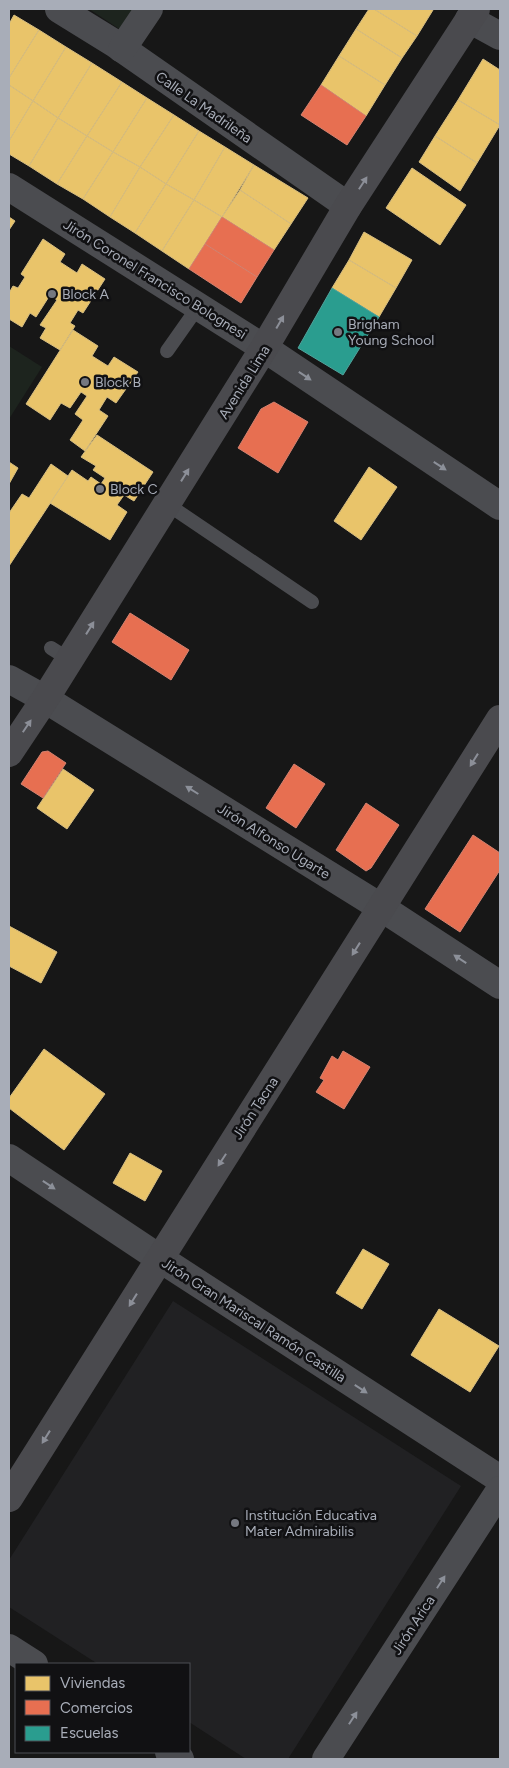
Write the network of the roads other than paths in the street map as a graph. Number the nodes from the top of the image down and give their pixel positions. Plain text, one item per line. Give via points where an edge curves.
1 (59, 9) edge
2 (149, 9) edge
3 (472, 14) edge
4 (500, 36) edge
5 (122, 49) junction
6 (9, 187) edge
7 (348, 206) junction
8 (198, 307) junction
9 (264, 348) junction
10 (167, 351) dead end
11 (167, 504) junction
12 (500, 506) edge
13 (312, 602) dead end
14 (9, 679) edge
15 (45, 699) junction
16 (500, 719) edge
17 (9, 753) edge
18 (382, 908) junction
19 (500, 986) edge
20 (9, 1158) edge
21 (159, 1258) junction
22 (500, 1479) edge
23 (500, 1490) edge
24 (9, 1498) edge
25 (9, 1648) edge
26 (32, 1663) edge
27 (326, 1759) edge

1 - 5 street, Calle La Madrileña
2 - 5 street
3 - 4 street
7 -> 3 street, Avenida Lima
5 - 7 street, Calle La Madrileña
6 - 8 street, Jirón Coronel Francisco Bolognesi
9 -> 7 street, Avenida Lima
8 - 9 street, Jirón Coronel Francisco Bolognesi
8 - 10 lane
11 -> 9 street, Avenida Lima
9 -> 12 street, Jirón Coronel Francisco Bolognesi
11 - 13 lane
15 -> 11 street, Avenida Lima via 61,654
14 - 15 street, Jirón Alfonso Ugarte
17 -> 15 street, Avenida Lima
18 -> 15 street, Jirón Alfonso Ugarte
16 -> 18 street, Jirón Tacna
19 -> 18 street, Jirón Alfonso Ugarte
18 -> 21 street, Jirón Tacna
20 -> 21 street, Jirón Gran Mariscal Ramón Castilla
21 -> 22 street, Jirón Gran Mariscal Ramón Castilla
21 -> 24 street, Jirón Tacna
27 -> 23 street, Jirón Arica
25 - 26 street

